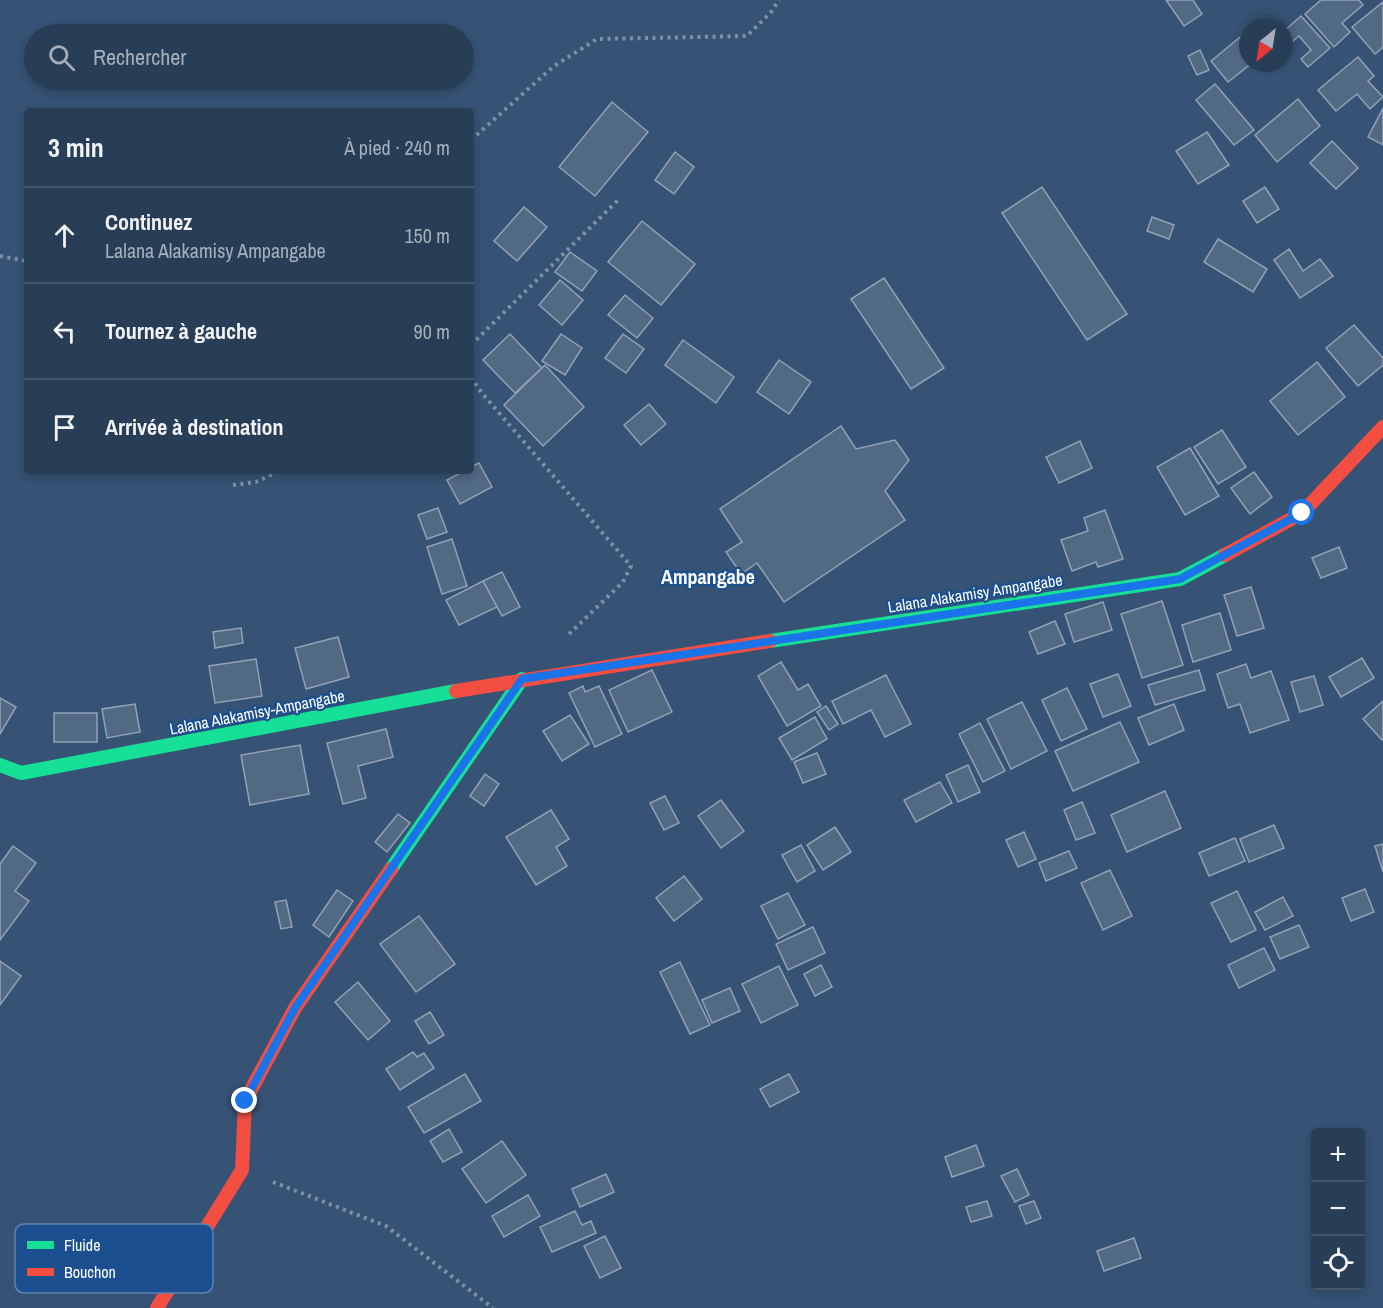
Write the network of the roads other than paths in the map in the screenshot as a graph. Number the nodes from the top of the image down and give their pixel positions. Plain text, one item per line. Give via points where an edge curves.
1 (1383, 427) edge
2 (522, 679) junction
3 (0, 765) edge
4 (209, 1224) edge
5 (166, 1293) edge
6 (157, 1308) edge

1 - 2 street, Lalana Alakamisy Ampangabe via 1302,513 1180,579
2 - 3 street, Lalana Alakamisy-Ampangabe via 21,773
2 - 4 street via 295,1008 245,1101 242,1170
5 - 6 street

